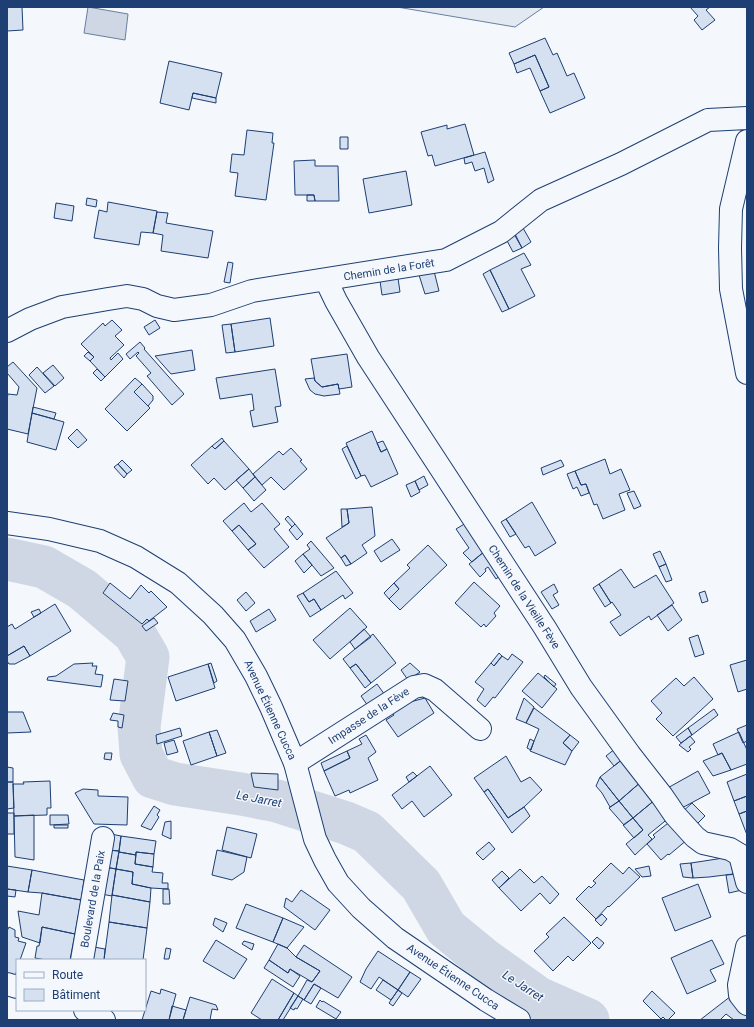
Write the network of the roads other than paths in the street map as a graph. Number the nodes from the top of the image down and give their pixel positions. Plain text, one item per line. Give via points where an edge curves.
1 (747, 118) edge
2 (747, 142) edge
3 (326, 280) junction
4 (7, 331) edge
5 (747, 373) edge
6 (7, 523) edge
7 (480, 729) dead end
8 (295, 763) junction
9 (103, 838) dead end
10 (747, 882) edge
11 (747, 947) edge
12 (82, 959) edge
13 (747, 1004) edge
14 (87, 1011) edge
15 (104, 1020) edge
16 (519, 1020) edge

1 - 3 street, Chemin de la Forêt via 708,120 622,164 541,200 501,232 446,260
2 - 5 street via 730,209 730,248 731,289
3 - 4 street, Chemin de la Forêt via 252,291 210,305 174,310 127,296 108,299 62,307
3 - 10 street, Chemin de la Vieille Fève via 368,357 581,687 675,815 695,837 703,843 730,849 740,855
6 - 8 street, Avenue Étienne Cucca via 100,541 136,557 178,583 235,640 256,676
7 - 8 street, Impasse de la Fève via 435,690 424,685 414,687
8 - 16 street, Avenue Étienne Cucca via 315,839 338,883 361,908 395,938
9 - 12 street, Boulevard de la Paix
11 - 13 street via 739,985 740,995
14 - 15 street

